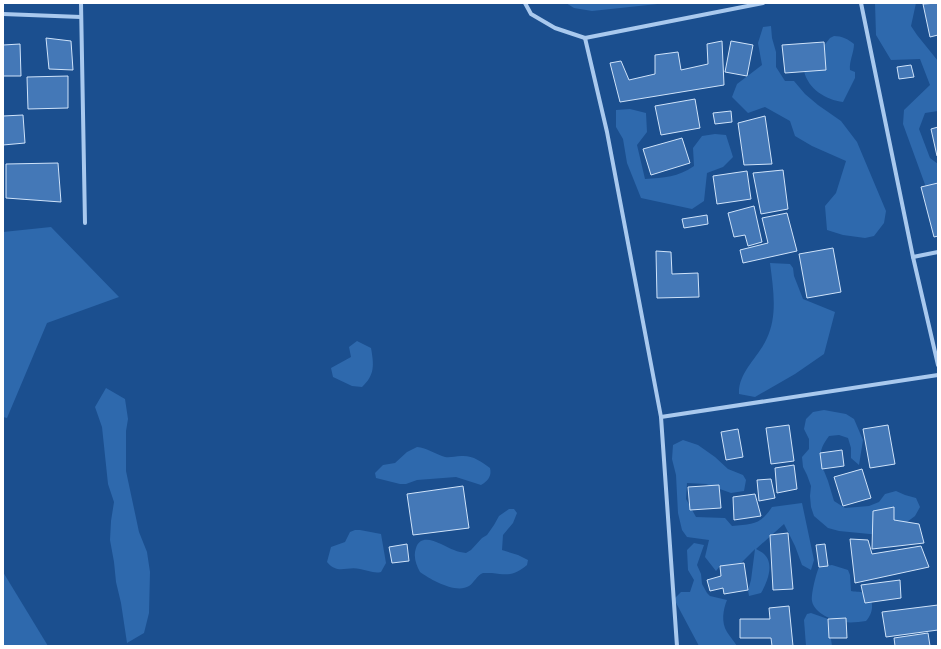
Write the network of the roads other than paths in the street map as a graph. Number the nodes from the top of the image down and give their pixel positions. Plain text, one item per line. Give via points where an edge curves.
1 (81, 3) edge
2 (525, 3) edge
3 (763, 3) edge
4 (861, 3) edge
5 (3, 14) edge
6 (80, 17) junction
7 (585, 38) junction
8 (85, 223) dead end
9 (938, 252) edge
10 (913, 257) junction
11 (938, 365) edge
12 (938, 374) edge
13 (661, 417) junction
14 (677, 646) edge

1 - 6 street
2 - 7 street via 531,14 555,28
3 - 7 street
4 - 10 street
5 - 6 street
6 - 8 street
7 - 13 street via 607,132
9 - 10 street
10 - 11 street
12 - 13 street
13 - 14 street

